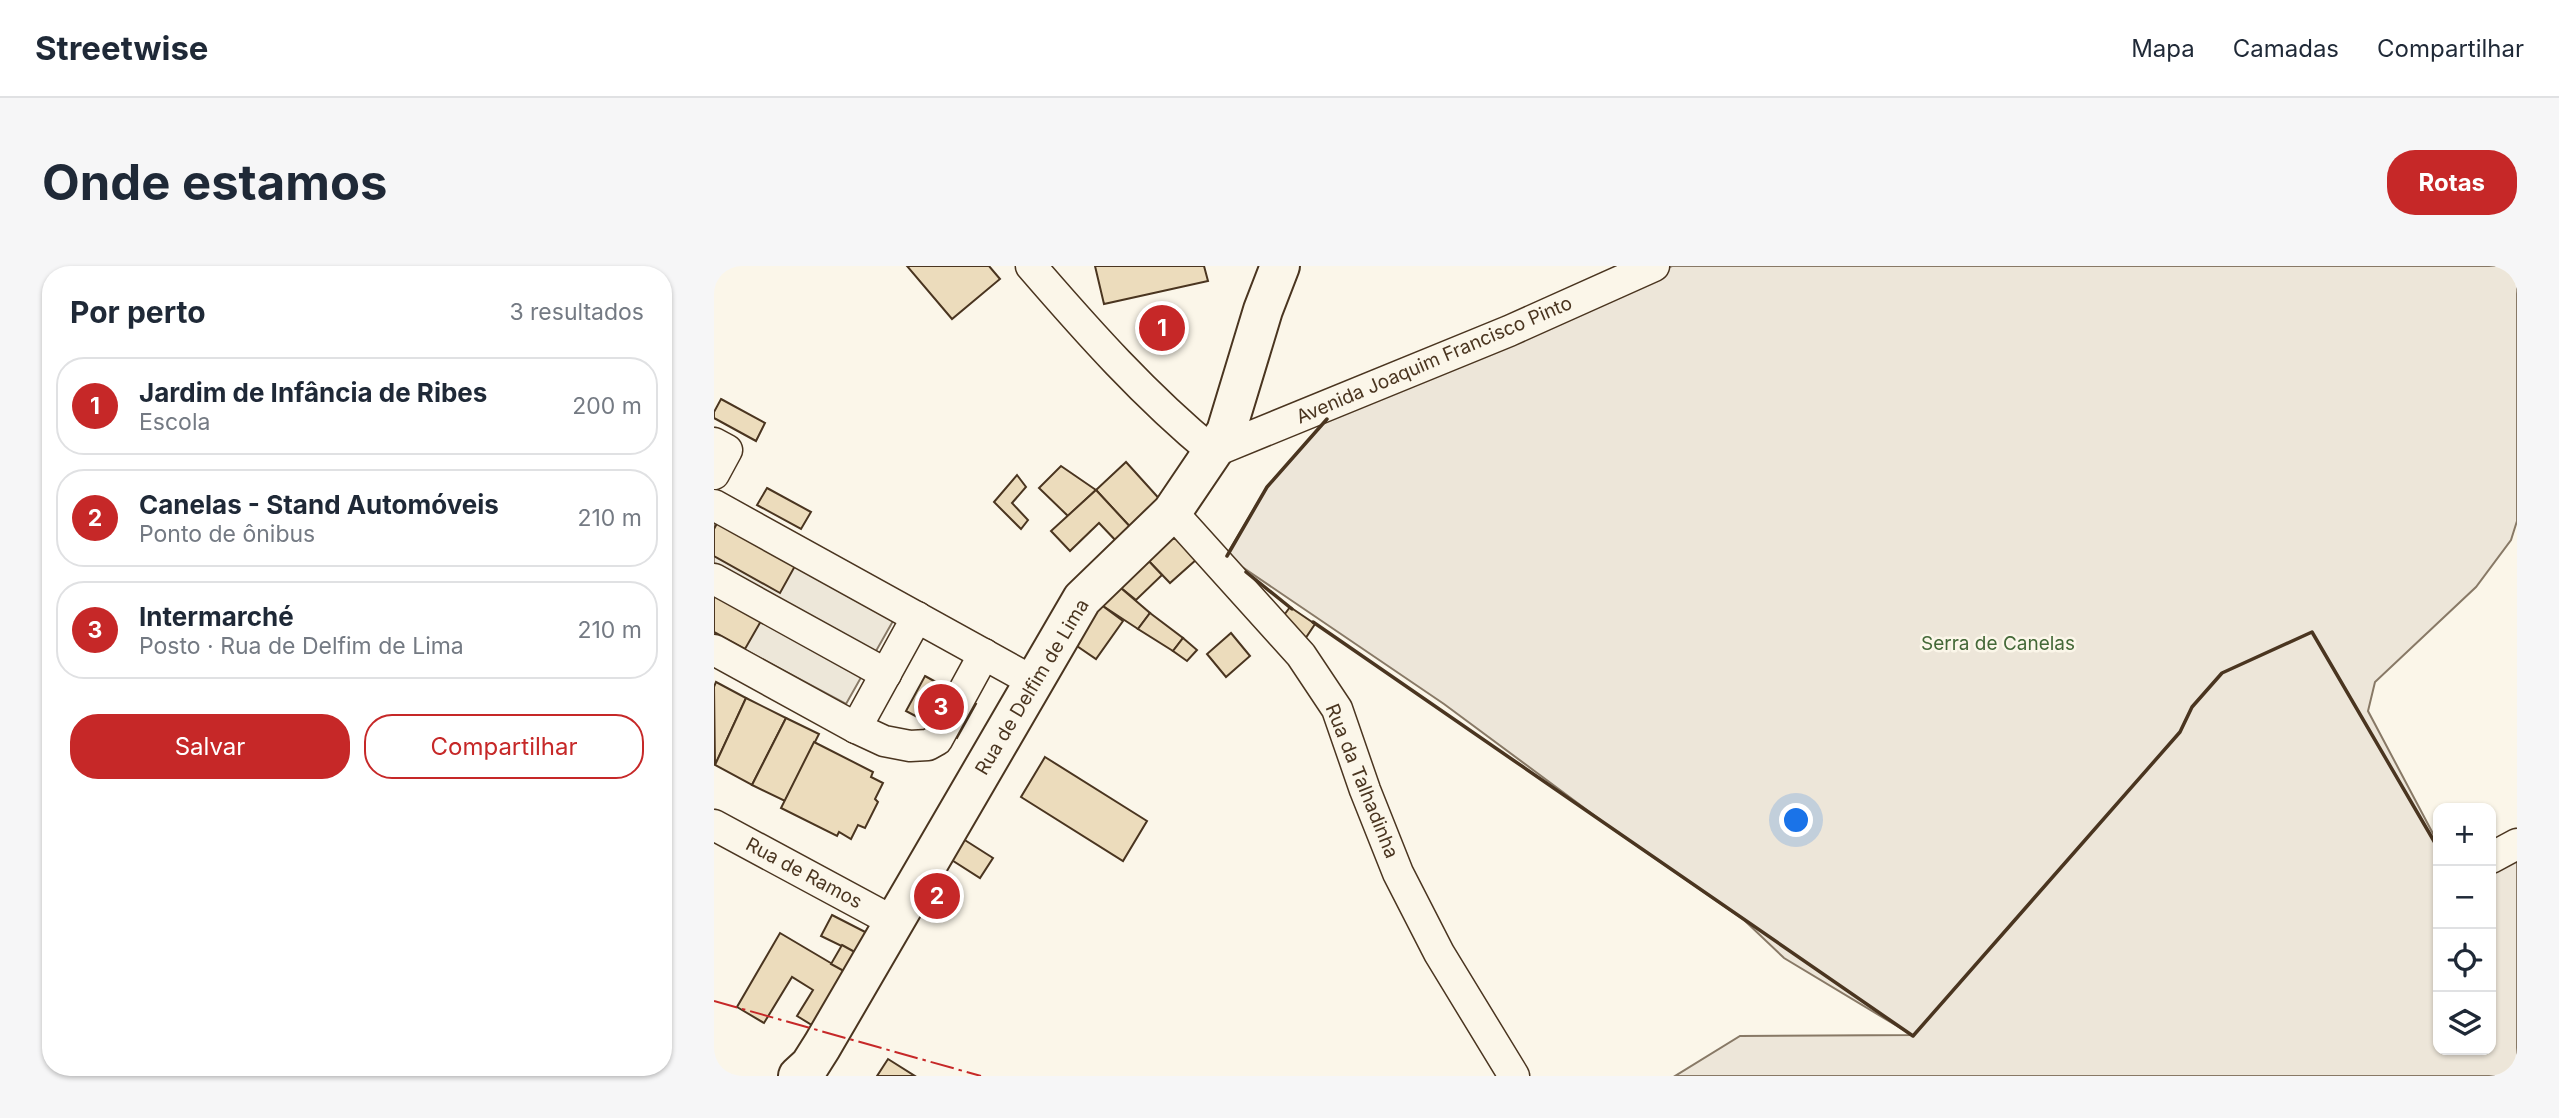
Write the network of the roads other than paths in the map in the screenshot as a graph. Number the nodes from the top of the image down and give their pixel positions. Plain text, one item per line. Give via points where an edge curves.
1 (1031, 266) edge
2 (1280, 266) edge
3 (1654, 266) edge
4 (714, 443) edge
5 (1213, 452) junction
6 (714, 474) edge
7 (714, 505) edge
8 (1172, 512) junction
9 (714, 579) edge
10 (918, 617) junction
11 (714, 650) edge
12 (984, 654) junction
13 (886, 674) junction
14 (1034, 682) junction
15 (856, 728) junction
16 (714, 825) edge
17 (2517, 844) edge
18 (2496, 855) edge
19 (894, 922) junction
20 (798, 1076) edge
21 (1514, 1076) edge

1 - 5 street via 1104,350
2 - 5 main road, Rua de Delfim de Lima via 1226,432
3 - 5 street, Avenida Joaquim Francisco Pinto via 1509,331
4 - 6 street via 727,450
5 - 8 main road, Rua de Delfim de Lima
7 - 10 street
8 - 14 main road, Rua de Delfim de Lima via 1082,599
8 - 21 street, Rua da Talhadinha via 1301,655 1337,709 1398,873 1439,953
9 - 13 street
10 - 12 street
10 - 13 street
11 - 15 street
12 - 14 street
12 - 15 street via 937,740 910,746
13 - 15 street
14 - 19 main road, Rua de Delfim de Lima
16 - 19 street, Rua de Ramos
17 - 18 street
19 - 20 main road, Rua de Delfim de Lima via 822,1046

